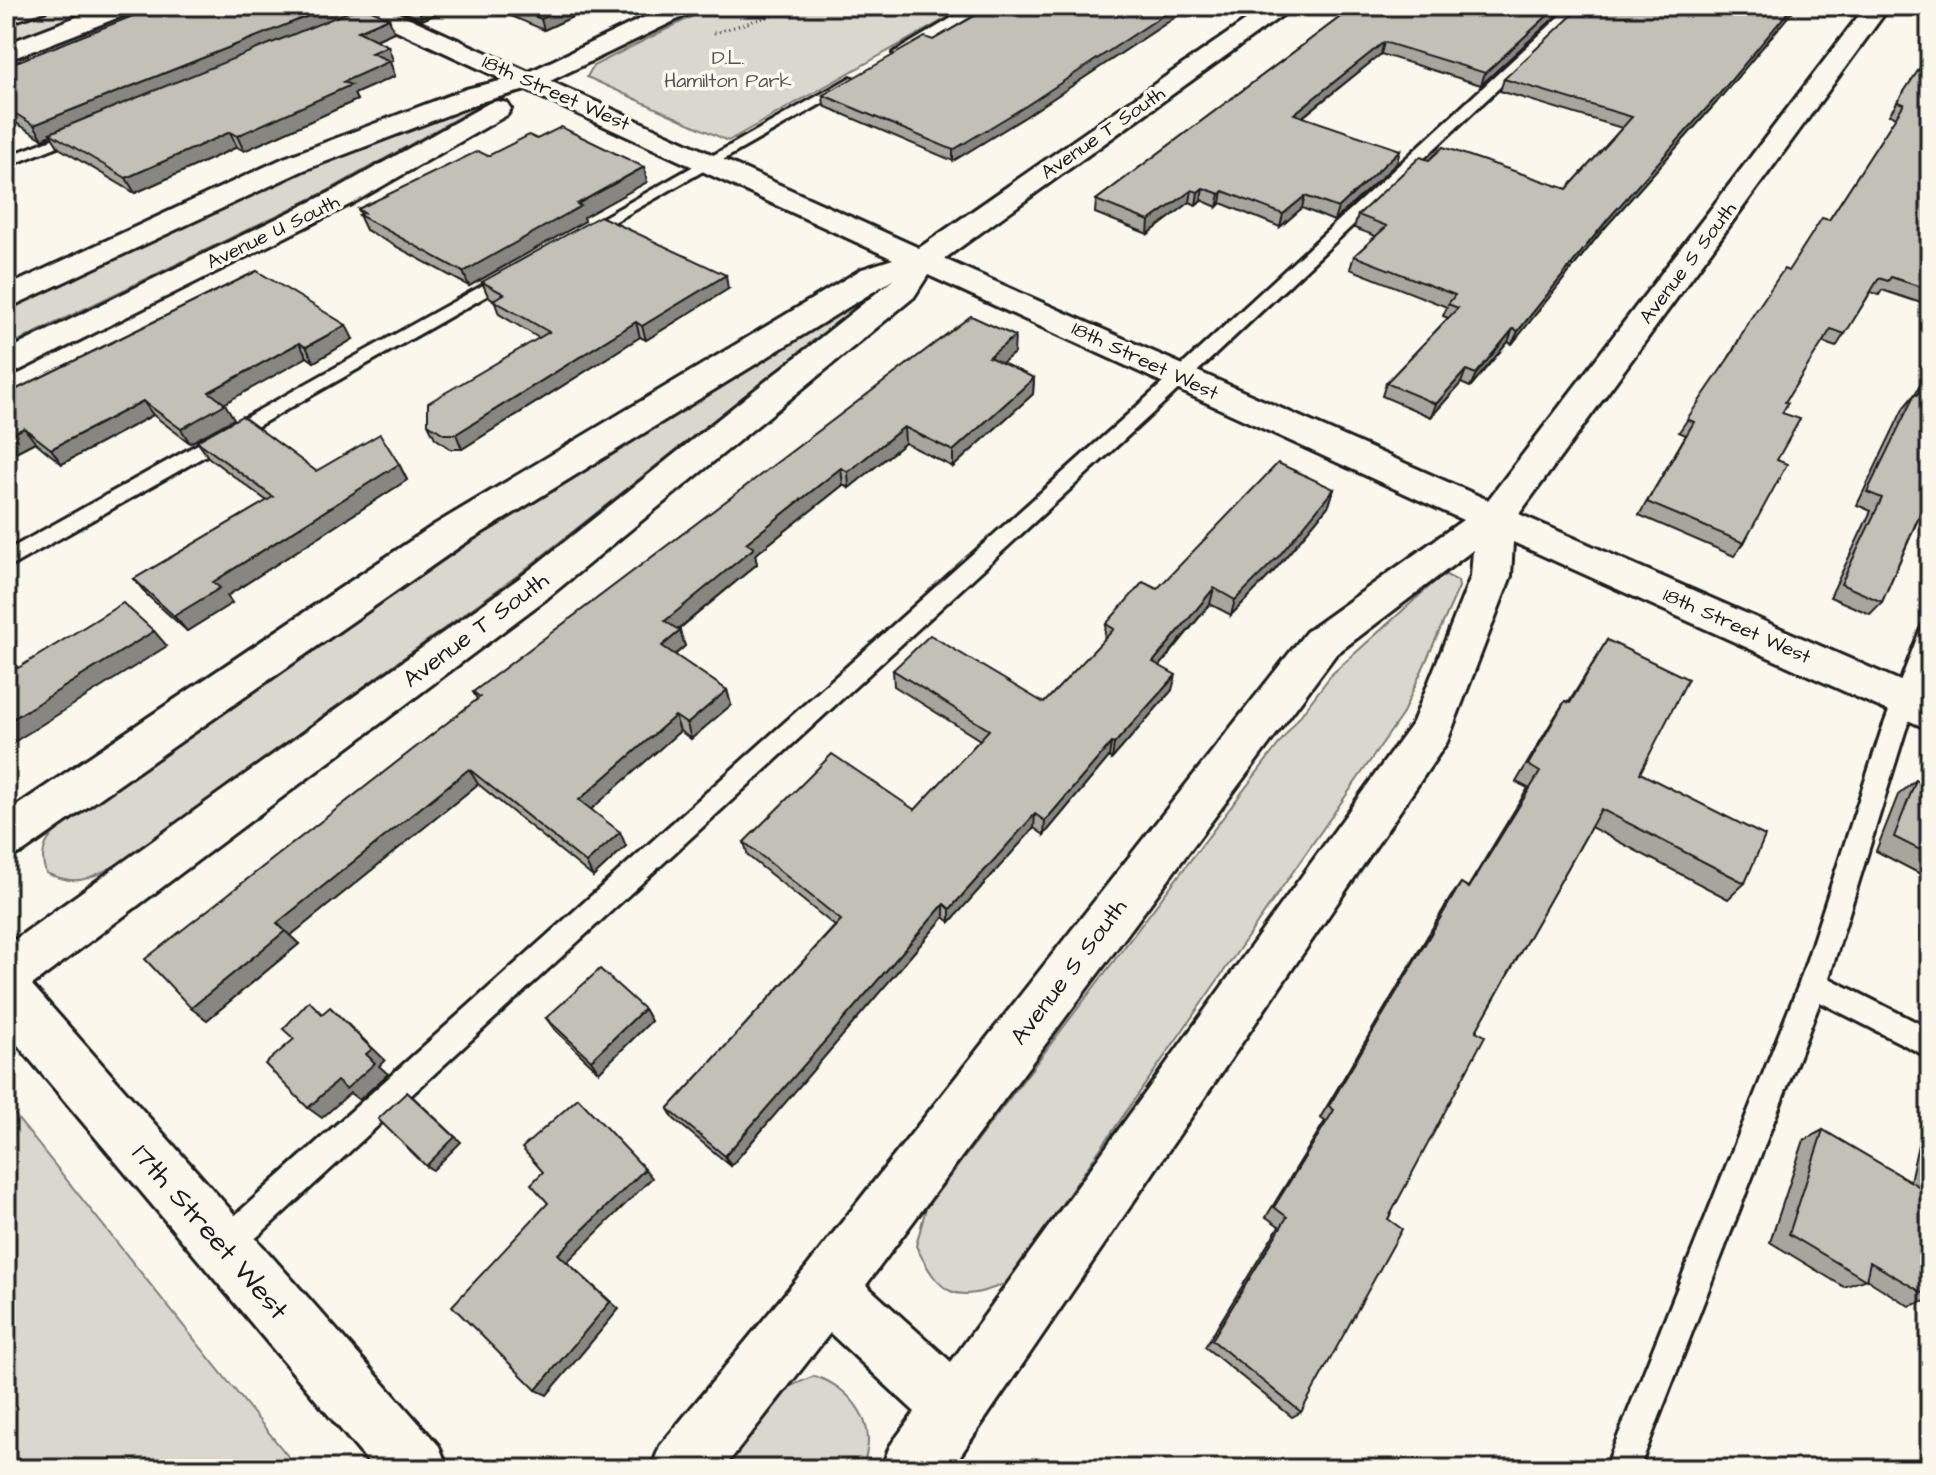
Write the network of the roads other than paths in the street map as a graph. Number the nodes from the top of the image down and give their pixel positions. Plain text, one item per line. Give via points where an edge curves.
1 (37, 6) edge
2 (127, 6) edge
3 (687, 6) edge
4 (981, 6) edge
5 (1283, 6) edge
6 (1579, 6) edge
7 (1878, 6) edge
8 (369, 11) edge
9 (6, 17) edge
10 (6, 53) edge
11 (885, 61) edge
12 (858, 77) edge
13 (530, 81) junction
14 (92, 127) edge
15 (6, 162) edge
16 (709, 162) junction
17 (560, 247) edge
18 (923, 259) junction
19 (532, 263) edge
20 (6, 299) edge
21 (6, 364) edge
22 (1180, 378) junction
23 (1495, 518) junction
24 (6, 561) edge
25 (1930, 633) edge
26 (1917, 707) edge
27 (6, 838) edge
28 (6, 975) edge
29 (1813, 984) junction
30 (6, 993) edge
31 (1930, 1044) edge
32 (223, 1247) junction
33 (827, 1289) junction
34 (955, 1407) junction
35 (416, 1469) edge
36 (683, 1469) edge
37 (913, 1469) edge
38 (1622, 1469) edge

1 - 9 street
2 - 10 street
3 - 13 street, Avenue U South
4 - 11 lane
5 - 18 street, Avenue T South
6 - 22 lane
7 - 23 street, Avenue S South
8 - 13 street, 18th Street West
12 - 16 lane
13 - 16 street, 18th Street West
13 - 20 street, Avenue U South via 475,95 294,164
13 - 21 street, Avenue U South via 501,107 343,197
14 - 15 lane
16 - 17 lane
16 - 18 street, 18th Street West
18 - 22 street, 18th Street West
18 - 27 street, Avenue T South via 873,276 448,535
18 - 28 street, Avenue T South via 903,290 532,589
19 - 24 lane
22 - 23 street, 18th Street West
22 - 32 lane
23 - 26 street, 18th Street West
23 - 33 street, Avenue S South via 1321,643
23 - 34 street via 1491,576 1432,730
25 - 26 lane
26 - 29 lane
29 - 31 lane
29 - 38 lane
30 - 32 street, 17th Street West
32 - 35 street, 17th Street West
33 - 34 street
33 - 36 street, Avenue S South
34 - 37 street

